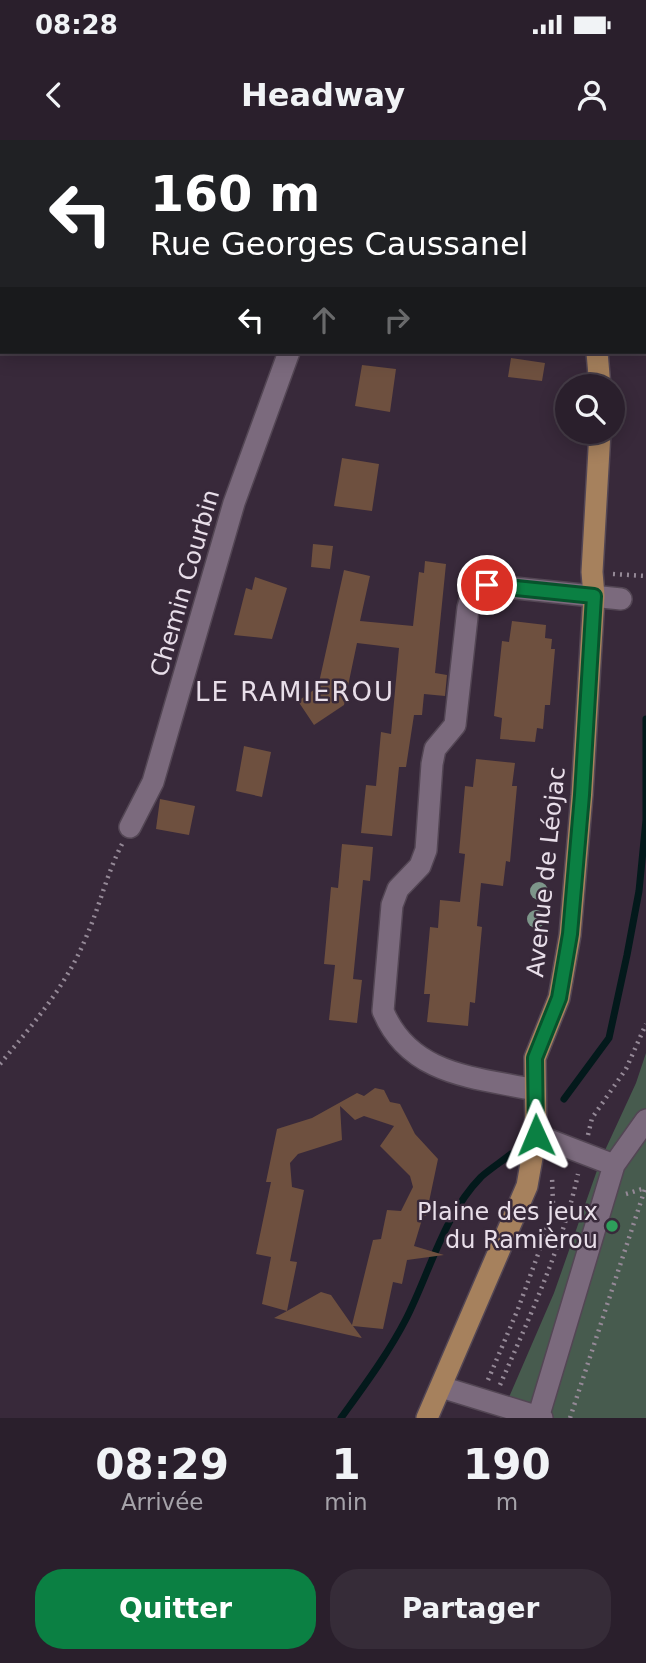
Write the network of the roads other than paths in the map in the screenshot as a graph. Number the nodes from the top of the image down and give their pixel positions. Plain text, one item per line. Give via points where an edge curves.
1 (288, 354) edge
2 (597, 354) edge
3 (599, 374) edge
4 (599, 444) edge
5 (594, 596) junction
6 (621, 599) dead end
7 (130, 827) road end
8 (535, 1090) junction
9 (646, 1119) edge
10 (536, 1135) junction
11 (614, 1165) junction
12 (440, 1387) junction
13 (427, 1418) edge
14 (539, 1418) edge

1 - 7 street, Chemin Courbin via 234,503 157,771
2 - 3 main road
4 - 5 main road, Avenue de Léojac
5 - 6 street
5 - 8 main road, Avenue de Léojac via 566,962 559,998 535,1058
5 - 8 street via 487,585 472,594 455,725 435,749 432,764 426,850 392,905 383,1011 389,1026 420,1059 445,1070
8 - 10 main road, Avenue de Léojac
9 - 11 street
10 - 11 street
10 - 12 main road, Avenue de Léojac via 527,1186
11 - 14 street
12 - 13 main road, Avenue de Léojac
12 - 14 street

